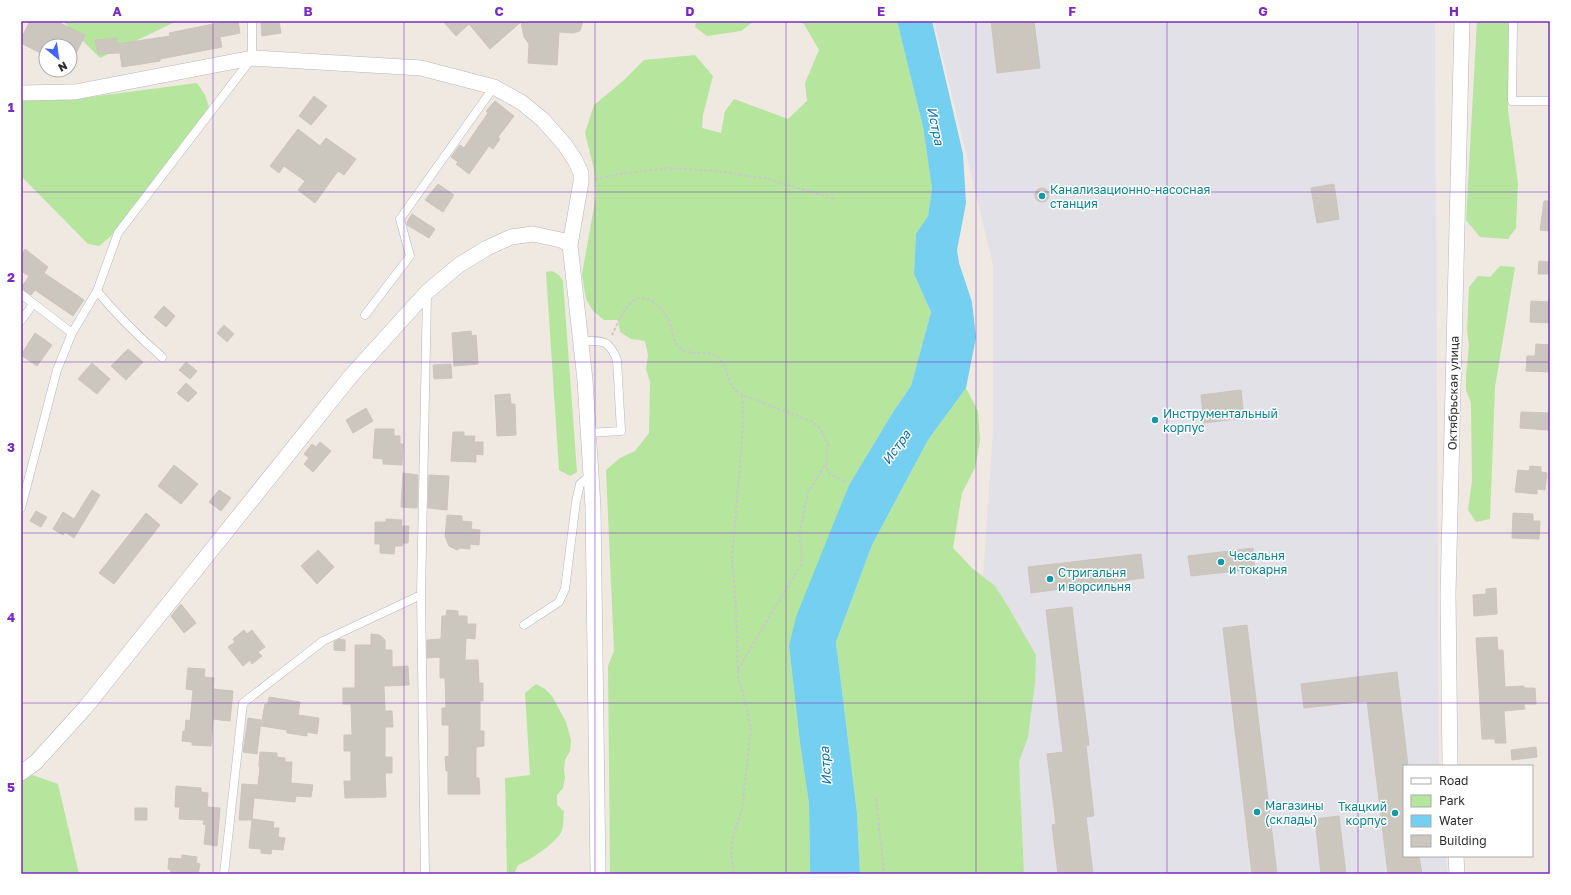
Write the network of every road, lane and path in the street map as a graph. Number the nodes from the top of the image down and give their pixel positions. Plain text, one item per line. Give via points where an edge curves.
1 (252, 21) edge
2 (1462, 21) edge
3 (1513, 21) edge
4 (252, 58) junction
5 (494, 87) junction
6 (21, 93) edge
7 (1550, 101) edge
8 (581, 182) junction
9 (835, 199) dead end
10 (570, 246) junction
11 (97, 291) junction
12 (427, 292) junction
13 (21, 294) edge
14 (33, 304) junction
15 (365, 315) dead end
16 (21, 321) edge
17 (72, 333) junction
18 (581, 341) junction
19 (607, 343) junction
20 (162, 357) dead end
21 (742, 395) junction
22 (588, 433) junction
23 (826, 464) junction
24 (591, 475) junction
25 (846, 482) dead end
26 (21, 508) edge
27 (420, 595) junction
28 (524, 625) dead end
29 (738, 670) junction
30 (1450, 765) edge
31 (21, 773) edge
32 (876, 798) dead end
33 (1456, 857) edge
34 (224, 874) edge
35 (425, 874) edge
36 (598, 874) edge
37 (734, 874) edge
38 (884, 874) edge
39 (1457, 874) edge

1 - 4 lane
2 - 30 street, Октябрьская улица via 1448,594
3 - 7 lane via 1512,101
4 - 5 street via 421,68
4 - 6 street via 75,92
4 - 11 lane via 118,234
5 - 8 street via 520,102 543,120 575,160 581,173
5 - 15 lane via 400,218 410,256
8 - 9 path via 626,172 676,168 768,179
8 - 10 street
10 - 12 street via 549,236 533,234 511,237 459,265
10 - 18 street
11 - 17 lane
11 - 20 lane
12 - 27 lane
12 - 31 street via 350,377 85,708 36,762
13 - 14 lane
14 - 16 lane
14 - 17 lane
17 - 26 lane via 57,370
18 - 19 lane
18 - 22 street
19 - 21 path via 628,304 636,298 646,298 662,310 680,348 688,352 717,356 723,363 734,389
19 - 22 lane via 617,360 621,431
21 - 23 path via 811,421 819,427 828,444
21 - 29 path via 742,440 732,559
22 - 24 street
23 - 25 path via 828,473
23 - 29 path via 808,492 799,535 801,565
24 - 28 lane via 580,484 565,589 559,602
24 - 36 street
27 - 34 lane via 323,641 243,703
27 - 35 lane
29 - 37 path via 751,728 742,809 734,833 731,855
32 - 38 path
33 - 39 street

